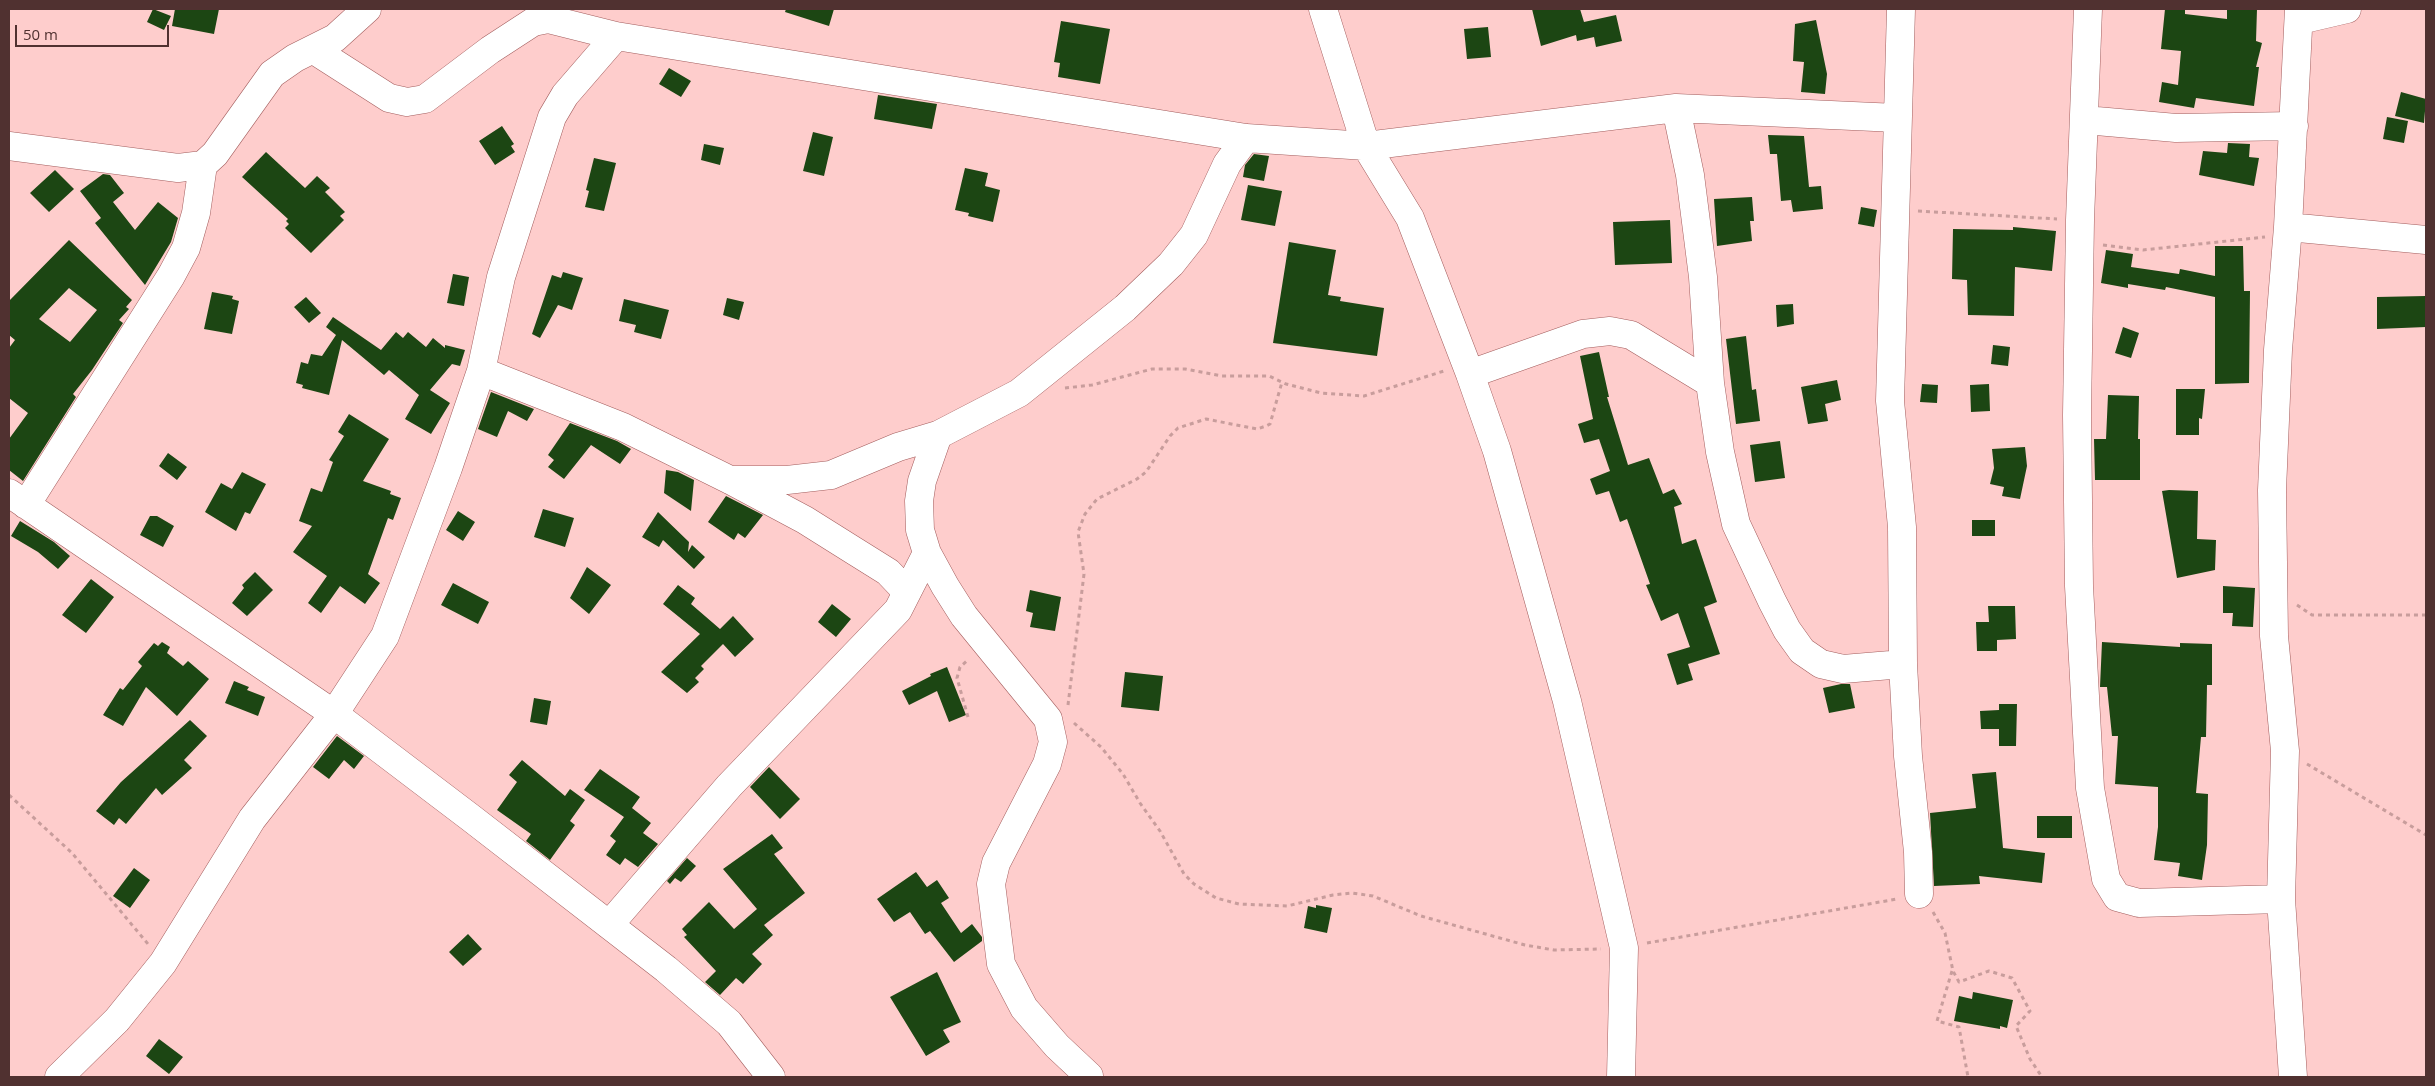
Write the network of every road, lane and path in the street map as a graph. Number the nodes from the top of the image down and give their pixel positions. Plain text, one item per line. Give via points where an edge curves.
1 (367, 9) edge
2 (1323, 9) edge
3 (1901, 9) edge
4 (2088, 9) edge
5 (2347, 9) edge
6 (539, 15) edge
7 (2300, 15) edge
8 (576, 17) edge
9 (616, 36) junction
10 (314, 50) junction
11 (1676, 108) junction
12 (1897, 118) junction
13 (2085, 120) junction
14 (2294, 126) junction
15 (1246, 138) junction
16 (9, 146) edge
17 (1366, 146) junction
18 (203, 165) junction
19 (1895, 210) junction
20 (2080, 231) junction
21 (2287, 231) junction
22 (2426, 240) edge
23 (1468, 369) junction
24 (481, 371) junction
25 (1282, 382) junction
26 (1710, 383) junction
27 (1055, 389) dead end
28 (938, 435) junction
29 (730, 480) junction
30 (17, 499) edge
31 (927, 553) junction
32 (2273, 579) junction
33 (907, 592) junction
34 (2426, 615) edge
35 (986, 643) junction
36 (1903, 664) junction
37 (334, 714) junction
38 (968, 717) dead end
39 (1058, 719) junction
40 (2285, 750) junction
41 (9, 795) edge
42 (2426, 835) edge
43 (1919, 894) junction
44 (2281, 899) junction
45 (610, 925) junction
46 (1624, 948) junction
47 (163, 963) junction
48 (1953, 971) junction
49 (1089, 1076) dead end
50 (59, 1077) edge
51 (771, 1077) edge
52 (1621, 1077) edge
53 (1968, 1077) edge
54 (2042, 1077) edge
55 (2292, 1077) edge

1 - 10 street via 335,38
2 - 17 street
3 - 12 street
4 - 13 street
5 - 7 street
6 - 8 street via 548,19
6 - 10 street via 425,99 407,102 390,98
7 - 14 street
8 - 9 street
9 - 15 street
9 - 24 street via 565,95 552,117 501,277
10 - 18 street via 272,74 215,154
11 - 12 street
11 - 17 street
11 - 26 street via 1690,176 1703,277
12 - 19 street
13 - 14 street via 2176,128
13 - 20 street
14 - 21 street
15 - 17 street
15 - 28 street via 1227,164 1194,235 1172,264 1125,308 1019,393
16 - 18 street via 178,168
17 - 23 street via 1410,218
18 - 30 street via 196,213 186,248 171,276
19 - 20 path
19 - 36 street via 1890,401 1902,527
20 - 21 path via 2143,250
20 - 44 street via 2079,586 2090,788 2106,879 2117,898 2139,904
21 - 22 street
21 - 32 street via 2272,490
23 - 25 path via 1364,396 1321,393
23 - 26 street via 1583,334 1610,331 1631,335
23 - 46 street via 1497,451 1567,701
24 - 29 street via 623,427
24 - 37 street via 385,636
25 - 27 path via 1269,376 1222,376 1185,369 1152,369 1092,385
25 - 39 path via 1270,424 1258,429 1206,419 1178,428 1146,472 1097,499 1085,514 1078,532 1084,574
26 - 36 street via 1720,452 1736,524 1786,630 1802,651 1821,664 1843,669
28 - 29 street via 898,447 831,476
28 - 31 street via 922,481 919,501 920,530
29 - 33 street via 805,520 888,572
30 - 37 street
31 - 33 street
31 - 35 street via 945,586
32 - 34 path via 2300,609 2312,615
32 - 40 street via 2274,636
33 - 45 street via 898,610 874,637 729,786
35 - 38 path via 958,672
35 - 39 street
36 - 43 street
37 - 45 street
37 - 47 street via 252,819
39 - 46 path via 1101,747 1123,774 1184,874 1216,898 1239,904 1287,906 1333,895 1373,896 1421,916 1526,945 1554,950
39 - 49 street via 1047,764 996,863 991,884 1001,964 1024,1008
40 - 42 path via 2343,788
40 - 44 street
41 - 47 path via 72,854
43 - 46 path
43 - 48 path via 1940,923
44 - 55 street
45 - 51 street via 729,1023
46 - 52 street
47 - 50 street via 117,1020
48 - 53 path via 1937,1021 1959,1027
48 - 54 path via 1959,982 1989,971 2012,978 2030,1011 2016,1026 2030,1059

